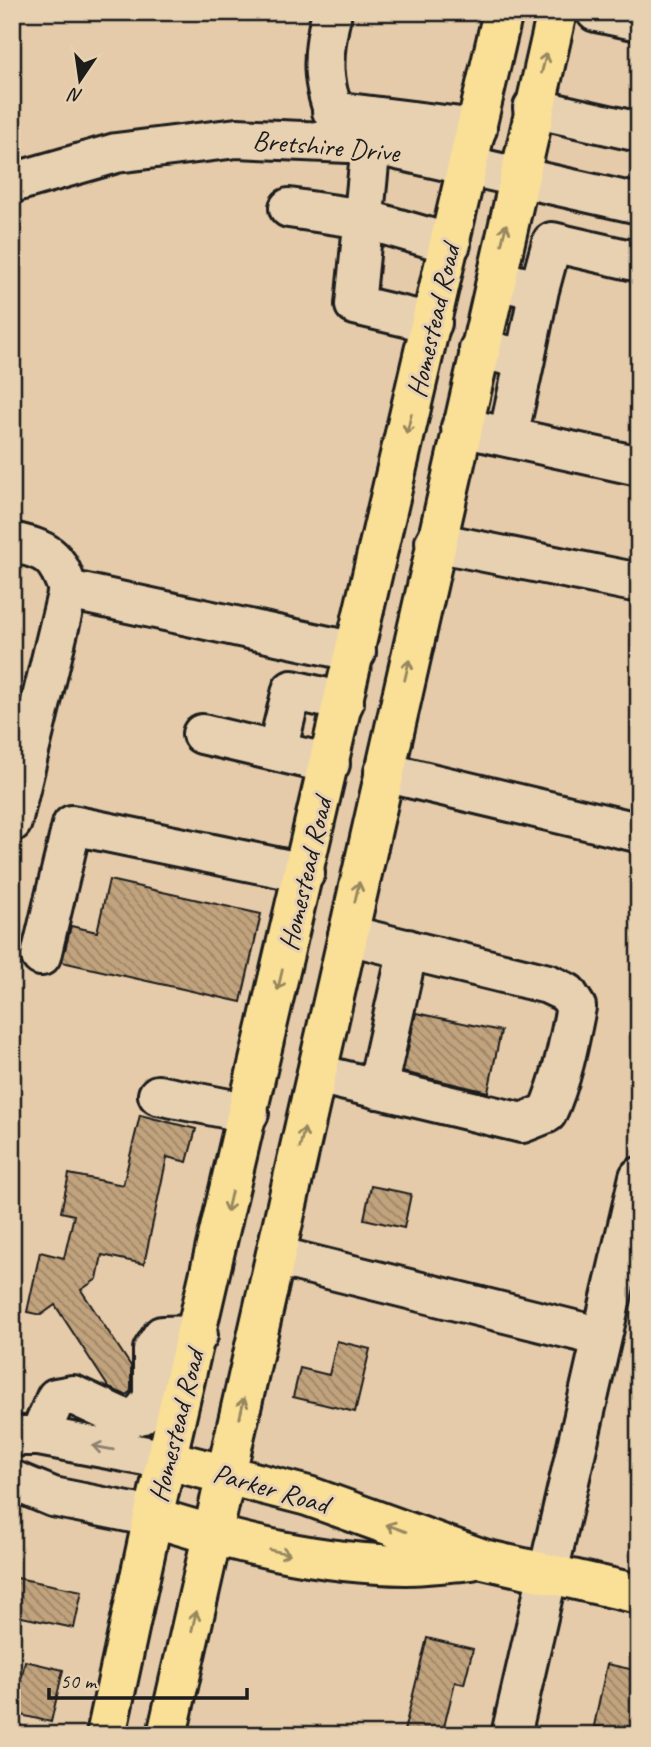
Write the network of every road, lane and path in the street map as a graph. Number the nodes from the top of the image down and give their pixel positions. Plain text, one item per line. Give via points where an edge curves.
1 (332, 12) edge
2 (503, 12) edge
3 (557, 12) edge
4 (596, 12) edge
5 (639, 21) edge
6 (533, 108) junction
7 (344, 119) junction
8 (477, 129) junction
9 (639, 132) edge
10 (469, 167) junction
11 (517, 177) junction
12 (12, 183) edge
13 (639, 204) edge
14 (289, 208) dead end
15 (364, 219) junction
16 (451, 244) junction
17 (639, 262) edge
18 (494, 279) junction
19 (539, 290) junction
20 (432, 323) junction
21 (479, 349) junction
22 (525, 359) junction
23 (461, 427) junction
24 (508, 437) junction
25 (639, 466) edge
26 (382, 541) junction
27 (12, 542) edge
28 (434, 546) junction
29 (639, 583) edge
30 (68, 590) junction
31 (356, 652) junction
32 (344, 702) junction
33 (202, 734) dead end
34 (277, 751) junction
35 (330, 764) junction
36 (384, 772) junction
37 (14, 805) edge
38 (637, 832) edge
39 (305, 873) junction
40 (348, 935) junction
41 (408, 949) junction
42 (41, 957) dead end
43 (317, 1074) junction
44 (377, 1088) junction
45 (159, 1095) dead end
46 (249, 1113) junction
47 (639, 1177) edge
48 (276, 1256) junction
49 (198, 1335) junction
50 (602, 1337) junction
51 (26, 1436) edge
52 (167, 1460) junction
53 (227, 1475) junction
54 (12, 1480) edge
55 (153, 1517) junction
56 (213, 1536) junction
57 (483, 1559) junction
58 (547, 1574) junction
59 (639, 1594) edge
60 (106, 1735) edge
61 (167, 1735) edge
62 (511, 1735) edge

1 - 7 street via 321,59
2 - 8 main road, Homestead Road
6 -> 3 main road, Homestead Road
4 - 5 street
6 - 9 street
6 - 11 main road, Homestead Road
7 - 8 street
7 - 10 street, Bretshire Drive
7 - 12 street, Bretshire Drive via 116,153
7 - 15 street
8 - 10 main road, Homestead Road
10 - 11 street, Bretshire Drive
10 - 16 main road, Homestead Road
11 - 13 street, Bretshire Drive
18 -> 11 main road, Homestead Road
14 - 15 street
15 - 16 street
15 - 20 street via 355,305
16 - 20 main road, Homestead Road
17 - 19 street via 552,242
18 - 19 street
18 - 21 main road, Homestead Road
19 - 22 street
20 -> 26 main road, Homestead Road
21 - 22 street
21 - 23 main road, Homestead Road
22 - 24 street
23 - 24 street
23 - 28 main road, Homestead Road
24 - 25 street
26 - 28 main road
26 - 31 main road, Homestead Road
27 - 30 street via 43,549 53,557
28 - 29 street
36 -> 28 main road, Homestead Road
30 - 31 street
30 - 37 street
31 - 32 main road, Homestead Road
32 - 34 street via 292,690
32 - 35 main road, Homestead Road
33 - 34 street
34 - 35 street
35 - 39 main road, Homestead Road
36 - 38 street
40 -> 36 main road, Homestead Road
39 - 42 street via 72,825
39 -> 46 main road, Homestead Road
40 - 41 street
40 - 43 main road, Homestead Road
41 - 44 street
41 - 44 street via 548,984 567,993 576,1007 572,1029 547,1113 522,1124
43 - 44 street
48 -> 43 main road, Homestead Road
45 - 46 street
46 -> 49 main road, Homestead Road
47 - 50 street
48 - 50 street
53 -> 48 main road, Homestead Road
49 - 51 street via 162,1336 153,1350 153,1399 140,1415 125,1419 73,1395 56,1398
49 - 52 main road, Homestead Road
50 - 58 street
52 -> 51 street, Parker Road
52 - 53 main road, Parker Road
52 - 55 main road, Homestead Road
53 - 56 main road, Homestead Road
57 -> 53 main road, Parker Road via 308,1496
54 - 55 street, Parker Road via 54,1497
55 - 56 main road, Parker Road
55 - 60 main road, Homestead Road
56 -> 57 main road, Parker Road via 284,1553 359,1562 408,1565
61 -> 56 main road, Homestead Road
57 - 58 main road, Parker Road
58 - 59 main road, Parker Road
58 - 62 street

